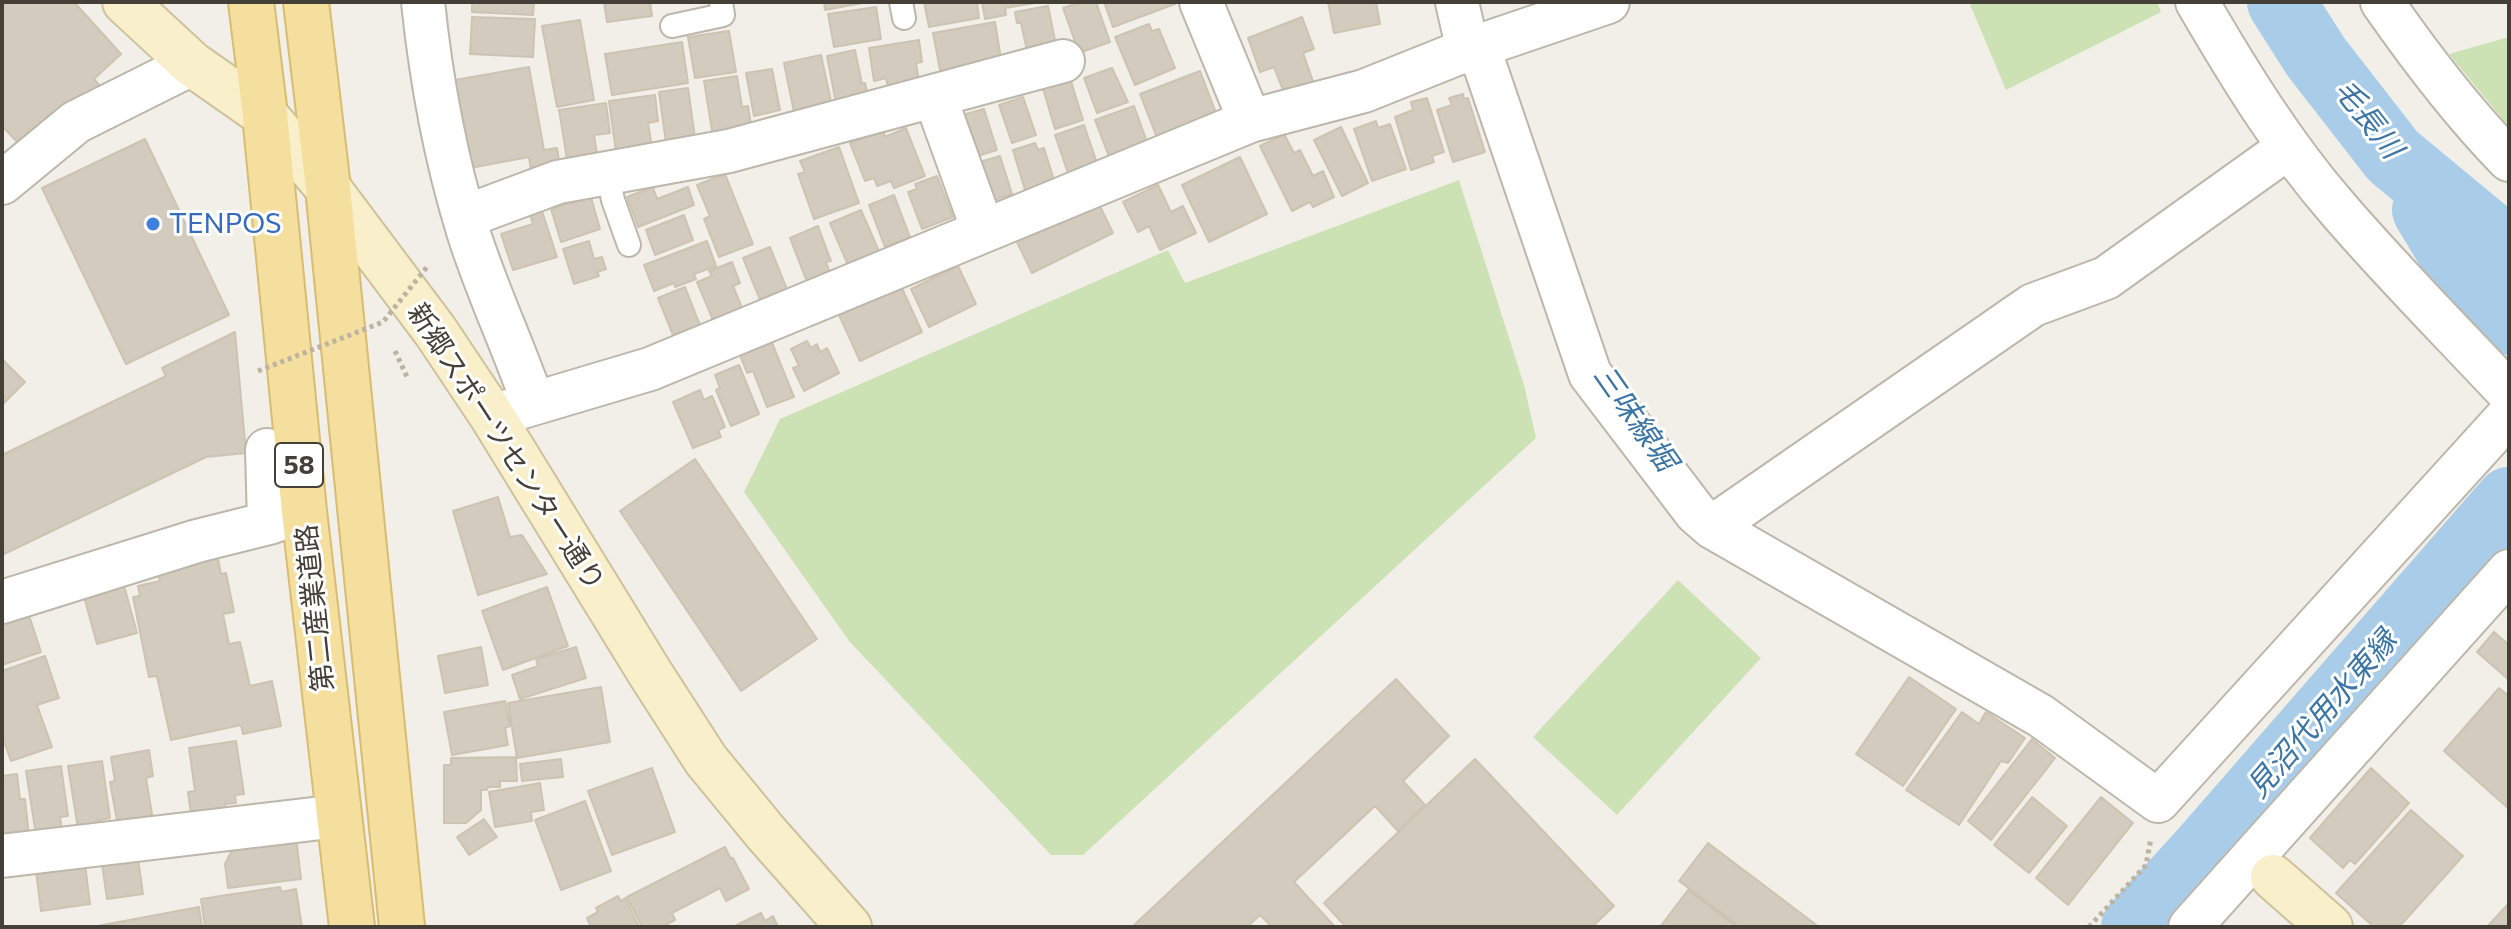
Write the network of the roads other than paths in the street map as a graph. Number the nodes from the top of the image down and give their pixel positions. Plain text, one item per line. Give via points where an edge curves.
1 (125, 2) edge
2 (251, 2) edge
3 (306, 2) edge
4 (423, 2) edge
5 (721, 2) edge
6 (1201, 2) edge
7 (1457, 2) edge
8 (1608, 2) edge
9 (2197, 2) edge
10 (2382, 2) edge
11 (672, 26) dead end
12 (1462, 53) junction
13 (1063, 61) dead end
14 (192, 64) junction
15 (935, 97) junction
16 (265, 115) junction
17 (1250, 121) junction
18 (2289, 147) junction
19 (2509, 160) edge
20 (607, 172) junction
21 (2, 183) edge
22 (328, 188) junction
23 (464, 217) junction
24 (983, 230) junction
25 (629, 245) dead end
26 (2509, 393) edge
27 (533, 403) junction
28 (2509, 415) edge
29 (492, 416) junction
30 (267, 450) dead end
31 (286, 517) junction
32 (1712, 527) junction
33 (2509, 571) edge
34 (2, 602) edge
35 (338, 816) junction
36 (2, 856) edge
37 (2263, 868) junction
38 (352, 927) edge
39 (402, 927) edge
40 (849, 927) edge
41 (2190, 927) edge
42 (2330, 927) edge

1 - 14 street, 新郷スポーツセンター通り
2 - 16 main road, 第二産業道路 / 58
3 - 22 main road, 第二産業道路 / 58
4 - 23 street via 442,133
5 - 11 lane via 723,15
6 - 17 street
7 - 12 street
8 - 12 street
9 - 18 street
10 - 19 street via 2466,114
12 - 17 street via 1364,91
12 - 32 street via 1485,66 1590,374
13 - 15 street
14 - 16 street, 新郷スポーツセンター通り
14 - 21 street via 76,122
15 - 20 street via 729,151
15 - 24 street
16 - 22 street, 新郷スポーツセンター通り
16 - 31 main road, 第二産業道路 / 58
17 - 24 street
18 - 26 street via 2337,209
18 - 32 street via 2106,278 2033,305
20 - 23 street via 558,182
20 - 25 lane
22 - 29 street, 新郷スポーツセンター通り
22 - 39 main road, 第二産業道路 / 58
23 - 27 street
24 - 27 street via 650,369
27 - 29 street
28 - 32 street via 2158,801 2041,716
29 - 40 street, 新郷スポーツセンター通り via 706,760
30 - 31 street
31 - 34 street
31 - 35 main road, 第二産業道路 / 58
33 - 37 street
35 - 36 street
35 - 38 main road, 第二産業道路 / 58
37 - 41 street
37 - 42 street

